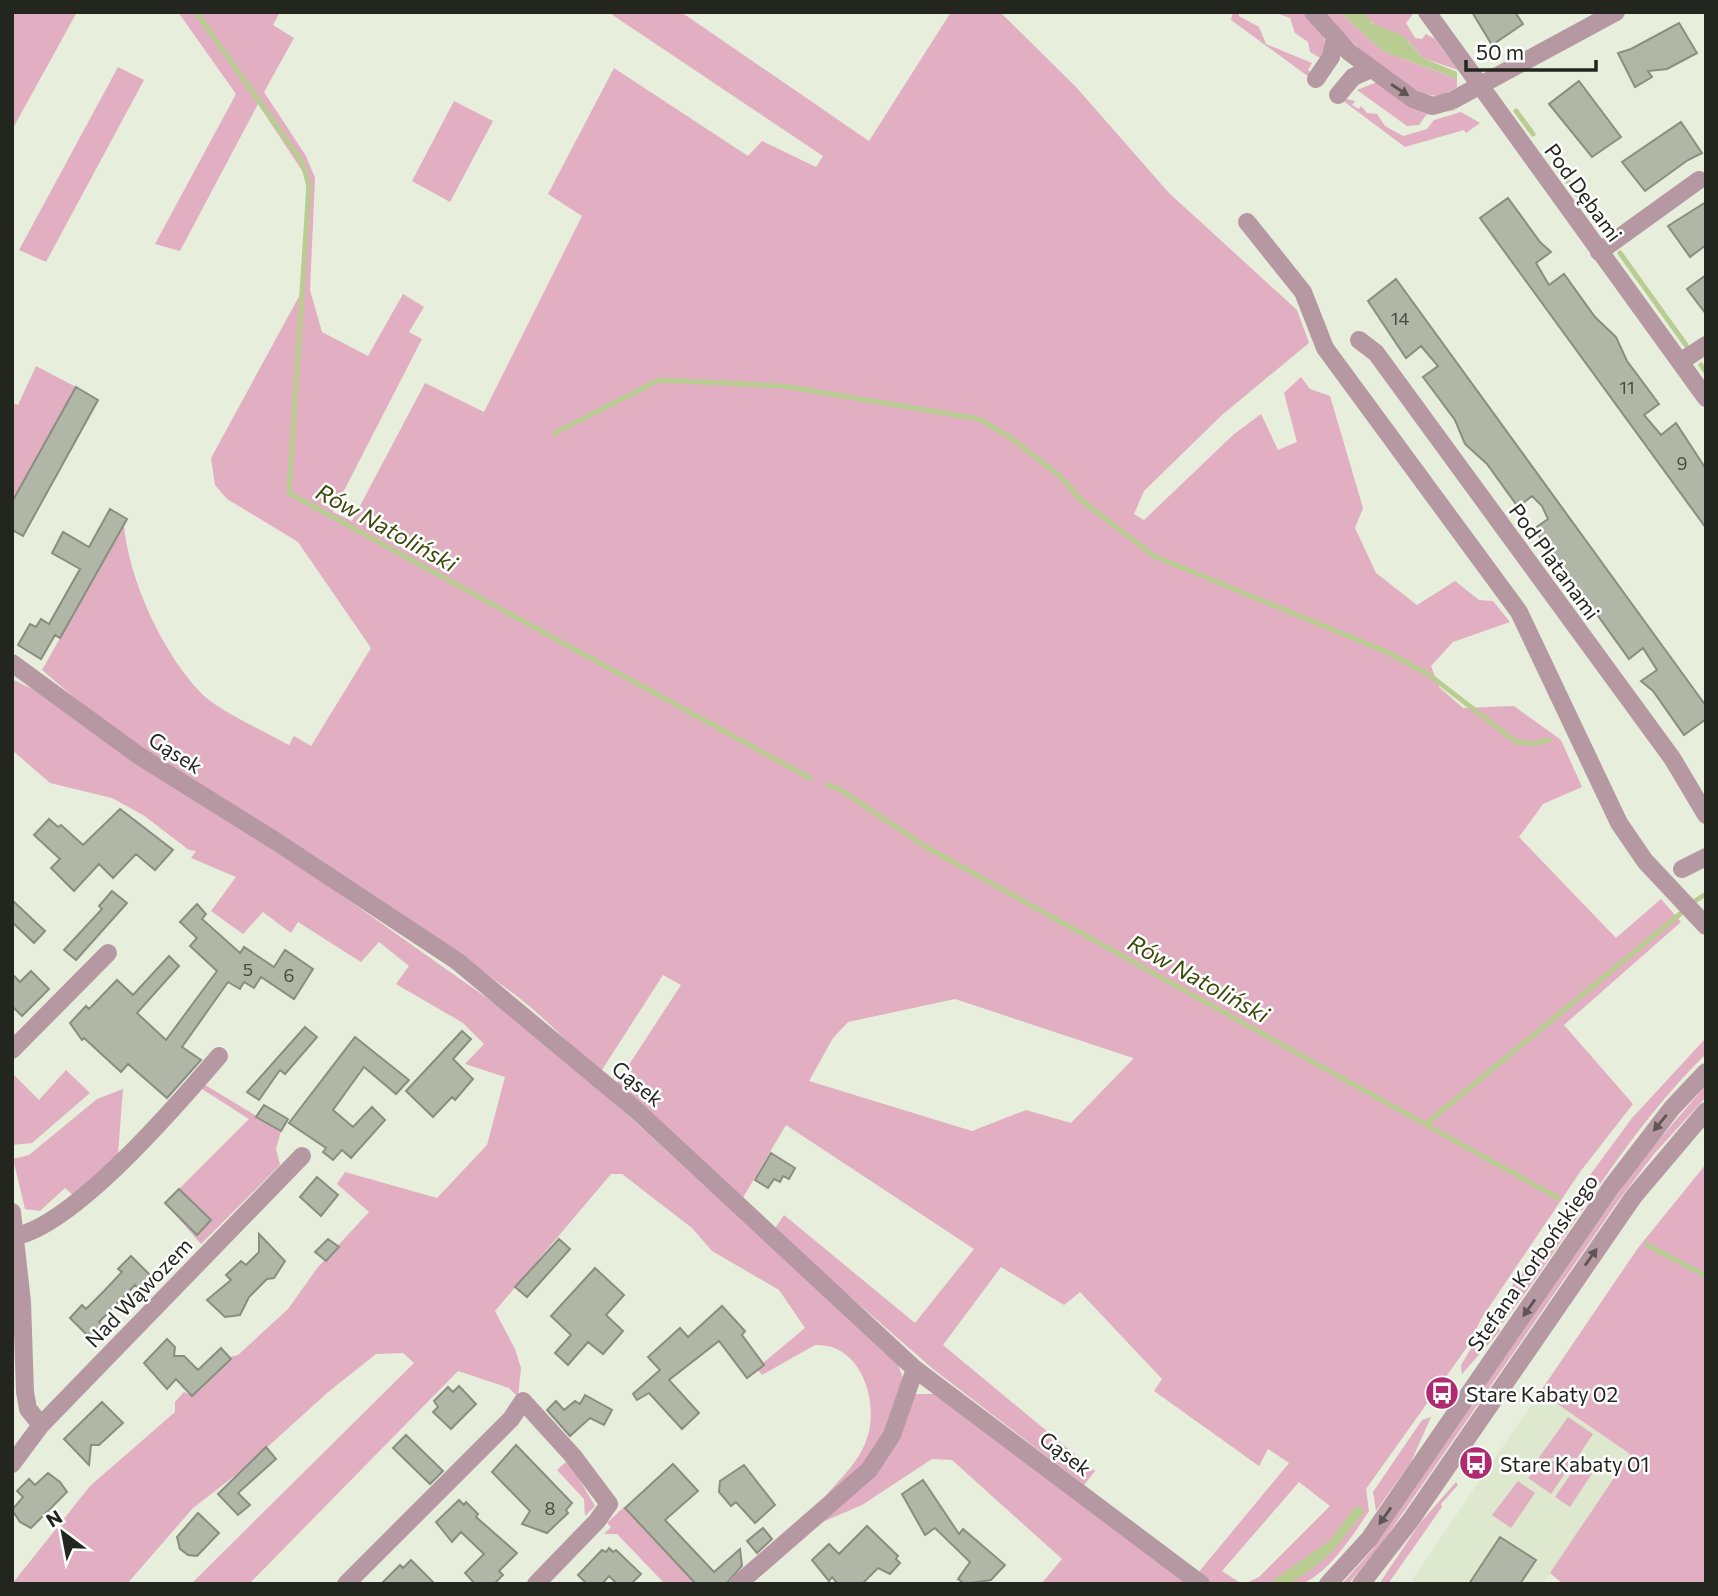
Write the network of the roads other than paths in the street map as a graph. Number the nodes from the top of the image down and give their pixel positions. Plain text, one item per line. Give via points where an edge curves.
1 (1313, 12) edge
2 (1427, 12) edge
3 (1616, 12) edge
4 (1335, 37) junction
5 (1370, 69) junction
6 (1316, 79) dead end
7 (1479, 86) junction
8 (1338, 95) dead end
9 (1699, 180) dead end
10 (1247, 222) dead end
11 (1599, 252) junction
12 (1359, 340) dead end
13 (1706, 345) edge
14 (1680, 362) junction
15 (1706, 398) edge
16 (12, 663) edge
17 (1706, 815) edge
18 (1706, 857) edge
19 (1682, 869) dead end
20 (1706, 926) edge
21 (108, 953) dead end
22 (12, 1050) edge
23 (219, 1056) dead end
24 (1706, 1072) edge
25 (1706, 1111) edge
26 (302, 1156) dead end
27 (12, 1212) edge
28 (16, 1236) junction
29 (915, 1369) junction
30 (41, 1425) junction
31 (12, 1464) edge
32 (345, 1584) edge
33 (536, 1584) edge
34 (738, 1584) edge
35 (1201, 1584) edge
36 (1328, 1584) edge
37 (1361, 1584) edge

1 - 4 street
2 - 7 street, Pod Dębami
3 - 7 street
4 - 5 street
4 - 6 street via 1331,57
5 -> 7 street via 1413,99 1433,106
5 - 8 street via 1353,77
7 - 11 street, Pod Dębami
9 - 11 street
10 - 20 street via 1303,292 1325,348 1519,612 1619,823 1645,861
11 - 14 street, Pod Dębami
12 - 17 street, Pod Platanami via 1376,353 1672,758
13 - 14 street
14 - 15 street, Pod Dębami
16 - 29 street, Gąsek via 138,755 457,961 643,1116
18 - 19 street
21 - 22 street
23 - 28 street via 79,1202 49,1223
24 -> 36 street, Stefana Korbońskiego via 1612,1186 1356,1557
37 -> 25 street via 1442,1475 1634,1196
26 - 30 street, Nad Wąwozem
27 - 28 street
28 - 30 street via 25,1392 29,1409
29 - 34 street via 892,1434 869,1470
29 - 35 street, Gąsek
30 - 31 street, Nad Wąwozem
32 - 33 street via 511,1419 523,1401 609,1504

